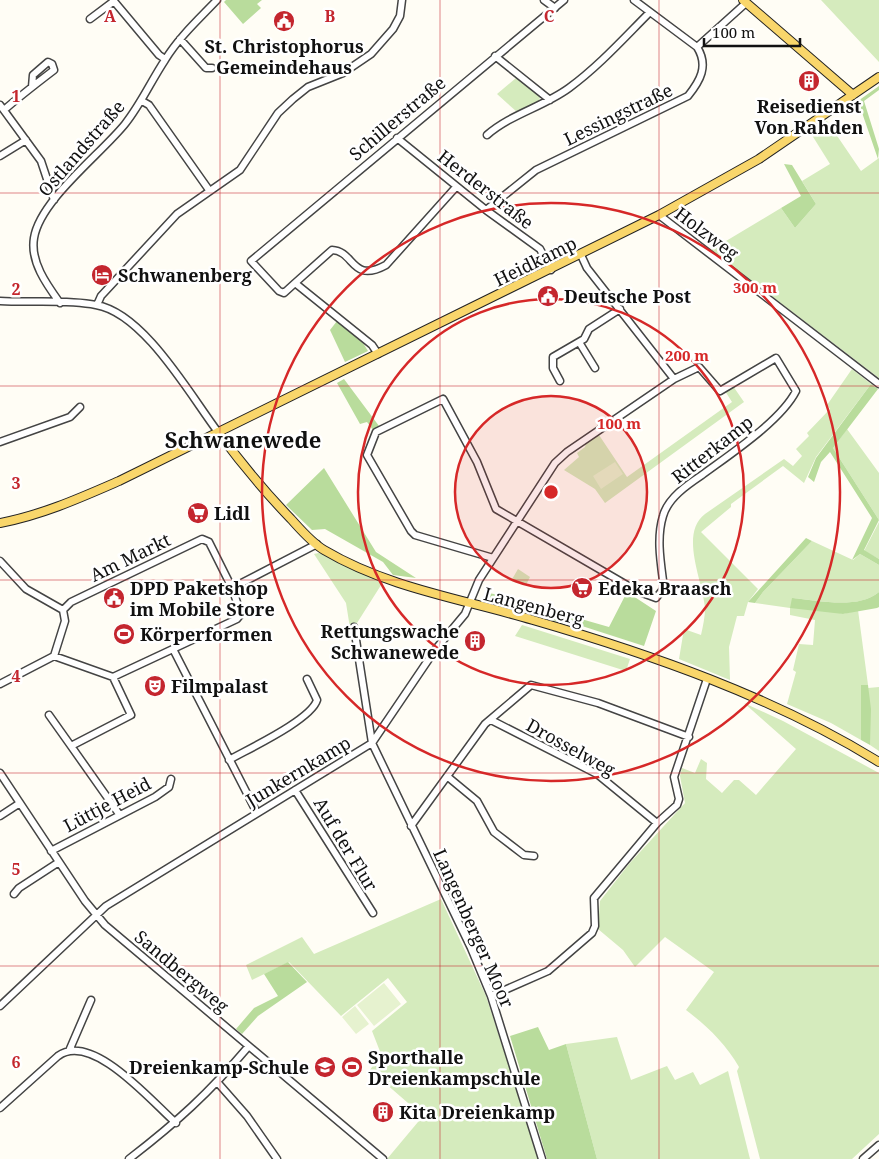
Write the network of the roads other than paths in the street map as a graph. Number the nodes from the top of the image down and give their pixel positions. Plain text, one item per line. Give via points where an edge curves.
1 (217, 0) edge
2 (402, 0) edge
3 (544, 0) edge
4 (564, 0) edge
5 (634, 0) edge
6 (114, 1) edge
7 (745, 2) edge
8 (554, 8) junction
9 (650, 12) junction
10 (90, 19) dead end
11 (180, 39) junction
12 (697, 47) junction
13 (495, 56) junction
14 (165, 59) junction
15 (212, 68) dead end
16 (879, 77) edge
17 (32, 87) dead end
18 (852, 95) junction
19 (550, 100) junction
20 (142, 101) junction
21 (2, 107) edge
22 (487, 135) dead end
23 (397, 138) junction
24 (26, 140) junction
25 (0, 156) edge
26 (456, 187) junction
27 (209, 190) junction
28 (54, 200) junction
29 (486, 210) junction
30 (659, 215) junction
31 (581, 255) junction
32 (551, 270) junction
33 (294, 283) junction
34 (0, 301) edge
35 (60, 303) junction
36 (97, 305) junction
37 (620, 310) junction
38 (579, 342) junction
39 (378, 354) junction
40 (595, 368) dead end
41 (674, 379) junction
42 (560, 381) dead end
43 (879, 384) edge
44 (80, 408) dead end
45 (218, 432) junction
46 (0, 442) edge
47 (0, 523) edge
48 (517, 523) junction
49 (317, 544) junction
50 (493, 558) junction
51 (0, 561) edge
52 (232, 588) junction
53 (470, 604) junction
54 (63, 610) junction
55 (354, 627) dead end
56 (173, 649) junction
57 (54, 656) junction
58 (113, 677) junction
59 (307, 679) dead end
60 (707, 679) junction
61 (0, 684) edge
62 (49, 715) dead end
63 (491, 720) junction
64 (688, 737) junction
65 (372, 743) junction
66 (71, 746) junction
67 (229, 760) junction
68 (879, 762) edge
69 (0, 773) edge
70 (448, 778) junction
71 (171, 779) dead end
72 (295, 790) junction
73 (20, 803) junction
74 (257, 813) junction
75 (120, 814) junction
76 (0, 816) edge
77 (657, 823) junction
78 (411, 826) junction
79 (51, 851) junction
80 (534, 856) dead end
81 (59, 862) junction
82 (14, 894) dead end
83 (372, 913) dead end
84 (95, 915) junction
85 (491, 996) junction
86 (91, 1000) dead end
87 (0, 1006) edge
88 (248, 1047) junction
89 (69, 1050) junction
90 (218, 1083) junction
91 (0, 1108) edge
92 (176, 1123) junction
93 (879, 1145) edge
94 (129, 1159) edge
95 (277, 1159) edge
96 (382, 1159) edge
97 (542, 1159) edge
98 (863, 1159) edge

1 - 11 street, Ostlandstraße
2 - 27 street via 400,16 393,29 371,54 343,73 308,87 293,98 278,113 240,170
3 - 8 street
4 - 8 street, Schillerstraße
5 - 9 street
6 - 10 street
6 - 14 street via 159,56
7 - 12 street
7 - 18 main road
8 - 13 street, Schillerstraße
9 - 12 street
9 - 19 street via 596,67
11 - 14 street, Ostlandstraße
11 - 15 street via 206,68
12 - 29 street, Lessingstraße via 702,54 701,78 688,96 536,170
13 - 19 street
13 - 23 street, Schillerstraße
14 - 20 street, Ostlandstraße
16 - 18 main road, Heidkamp
17 - 21 street
18 - 30 main road, Heidkamp via 759,159
19 - 22 street via 499,125
20 - 27 street via 149,105
20 - 28 street, Ostlandstraße
21 - 24 street
23 - 26 street, Herderstraße
23 - 33 street, Schillerstraße via 251,261 284,293
24 - 25 street
24 - 28 street via 44,167
26 - 29 street, Herderstraße
26 - 33 street via 386,265 374,272 360,269 337,250 332,250
27 - 36 street via 177,214 101,296
28 - 35 street, Ostlandstraße via 37,228 34,251 40,270
29 - 32 street, Herderstraße via 540,249
30 - 31 main road, Heidkamp
30 - 43 street, Holzweg
31 - 32 main road, Heidkamp
31 - 37 street via 587,268
32 - 39 main road, Heidkamp
33 - 39 street via 372,345
34 - 35 street
35 - 36 street
36 - 45 street via 120,315 150,340
37 - 38 street via 589,329
37 - 41 street
38 - 40 street
38 - 42 street via 553,357 553,368
39 - 45 main road, Heidkamp
41 - 48 street, Junkernkamp via 567,452 556,463
41 - 48 street, Ritterkamp via 699,368 720,391 776,358 796,391 766,426 683,489 667,507 659,534 664,588 656,598 637,591
44 - 46 street via 70,417
45 - 47 main road, Heidkamp via 65,505 29,518
45 - 49 main road, Langenberg via 260,486
48 - 50 street, Junkernkamp
48 - 50 street via 496,510 477,462 444,399 376,432 367,455 410,531
49 - 52 street
49 - 53 main road, Langenberg via 396,582
50 - 53 street, Junkernkamp via 479,580
51 - 54 street via 26,588
52 - 54 street, Am Markt via 209,542 202,539 72,602
52 - 56 street, Am Markt via 241,610 237,619
53 - 60 main road, Langenberg via 591,637
53 - 65 street, Junkernkamp
54 - 57 street via 65,621
55 - 65 street, Langenberger Moor
56 - 58 street, Am Markt
56 - 67 street
57 - 58 street
57 - 61 street
58 - 66 street via 131,715
59 - 67 street via 317,700 311,710
60 - 64 street
60 - 68 main road, Langenberg via 796,718
62 - 66 street
63 - 64 street via 527,687 535,685 598,703
63 - 70 street
63 - 77 street, Drosselweg via 597,774
64 - 77 street via 674,777 678,805
65 - 72 street, Junkernkamp
65 - 78 street, Langenberger Moor
66 - 75 street
67 - 74 street
69 - 73 street, Sandbergweg
70 - 78 street
70 - 80 street via 477,801 494,832 524,855
71 - 75 street, Lüttje Heid via 169,787 155,797
72 - 74 street, Junkernkamp
72 - 83 street, Auf der Flur
73 - 76 street
73 - 79 street, Sandbergweg
74 - 84 street, Junkernkamp
75 - 79 street, Lüttje Heid
77 - 85 street via 594,898 592,933 548,971
78 - 85 street, Langenberger Moor
79 - 81 street, Sandbergweg
81 - 82 street
81 - 84 street, Sandbergweg
84 - 87 street, Junkernkamp
84 - 88 street, Sandbergweg
85 - 97 street, Langenberger Moor
86 - 89 street
88 - 90 street
88 - 96 street, Sandbergweg
89 - 91 street
89 - 92 street via 86,1051 105,1061
90 - 92 street
90 - 95 street
92 - 94 street
93 - 98 street

